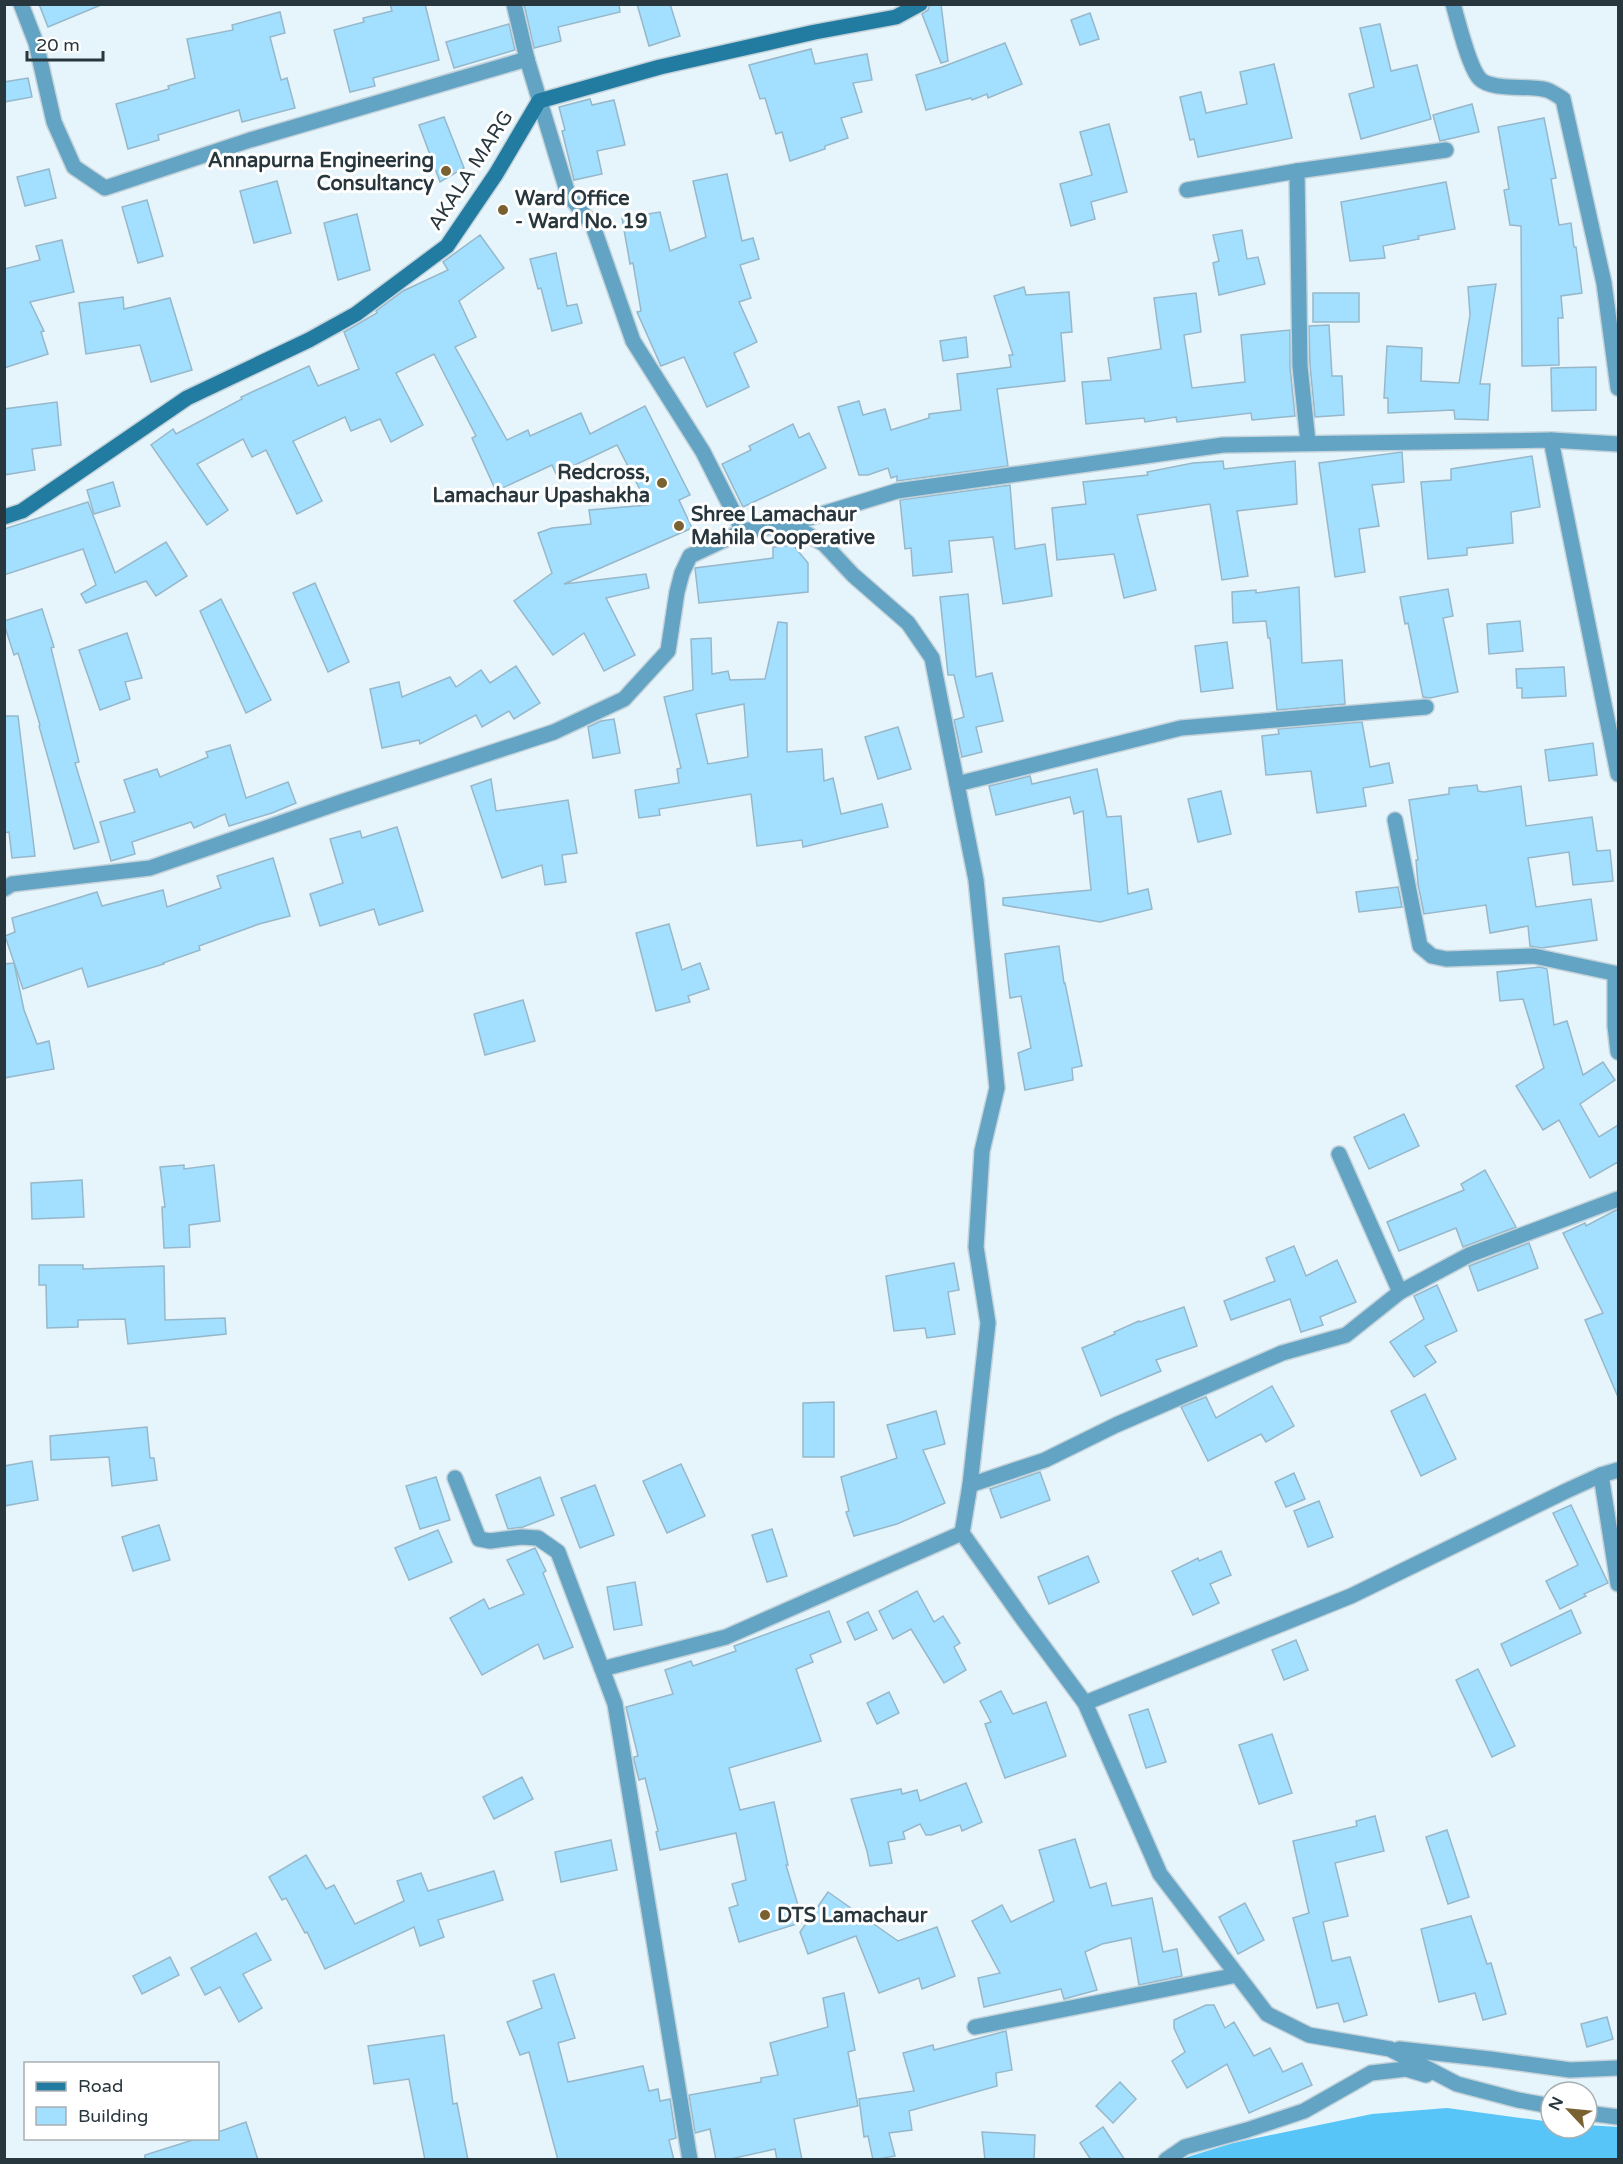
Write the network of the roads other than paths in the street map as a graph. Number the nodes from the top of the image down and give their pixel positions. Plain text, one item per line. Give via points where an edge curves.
1 (21, 4) edge
2 (514, 4) edge
3 (920, 4) edge
4 (1453, 4) edge
5 (526, 59) junction
6 (539, 101) junction
7 (1446, 150) dead end
8 (1297, 171) junction
9 (1187, 190) dead end
10 (1618, 388) edge
11 (1551, 440) junction
12 (1618, 441) edge
13 (1308, 442) junction
14 (4, 517) edge
15 (786, 525) junction
16 (743, 531) junction
17 (1426, 707) dead end
18 (1618, 774) edge
19 (957, 784) junction
20 (1395, 820) dead end
21 (4, 889) edge
22 (1617, 974) edge
23 (1618, 1052) edge
24 (1339, 1154) dead end
25 (1618, 1199) edge
26 (1400, 1292) junction
27 (1618, 1470) edge
28 (1601, 1475) junction
29 (455, 1478) dead end
30 (970, 1485) junction
31 (962, 1533) junction
32 (1618, 1584) edge
33 (602, 1669) junction
34 (1085, 1703) junction
35 (1237, 1975) junction
36 (975, 2027) dead end
37 (1390, 2049) junction
38 (1618, 2068) edge
39 (1457, 2084) junction
40 (1539, 2104) edge
41 (1599, 2115) edge
42 (1618, 2117) edge
43 (690, 2160) edge
44 (1166, 2160) edge

1 - 5 street via 36,43 54,122 74,167 105,188 250,140
2 - 5 street
3 - 6 main road, AKALA MARG via 896,17 660,68
4 - 10 street via 1474,70 1481,80 1497,86 1550,90 1563,99 1604,283
5 - 6 street
6 - 14 main road, AKALA MARG via 447,246 356,314 187,398 22,511
6 - 16 street via 568,194 593,226 633,341 704,452
7 - 8 street
8 - 9 street
8 - 13 street via 1300,366
11 - 12 street
11 - 13 street
11 - 18 street
13 - 15 street via 1223,445 897,491
15 - 16 street
15 - 19 street via 824,544 908,623 932,658
16 - 21 street via 690,556 677,592 668,651 624,699 554,732 150,868 12,884
17 - 19 street via 1181,728
19 - 30 street via 976,880 997,1088 982,1151 976,1247 988,1323
20 - 22 street via 1420,946 1432,956 1534,956
22 - 23 street
24 - 26 street
25 - 26 street via 1469,1255
26 - 30 street via 1346,1335 1282,1353 1045,1460
27 - 28 street
28 - 32 street
28 - 34 street via 1351,1596
29 - 33 street via 479,1539 538,1538 558,1552
30 - 31 street
31 - 33 street via 726,1637
31 - 34 street
33 - 43 street via 615,1704
34 - 35 street via 1160,1874
35 - 36 street
35 - 37 street via 1267,2014 1310,2035
37 - 38 street via 1570,2070
37 - 39 street
39 - 40 street
39 - 44 street via 1406,2069 1371,2073 1304,2111 1185,2147
41 - 42 street

